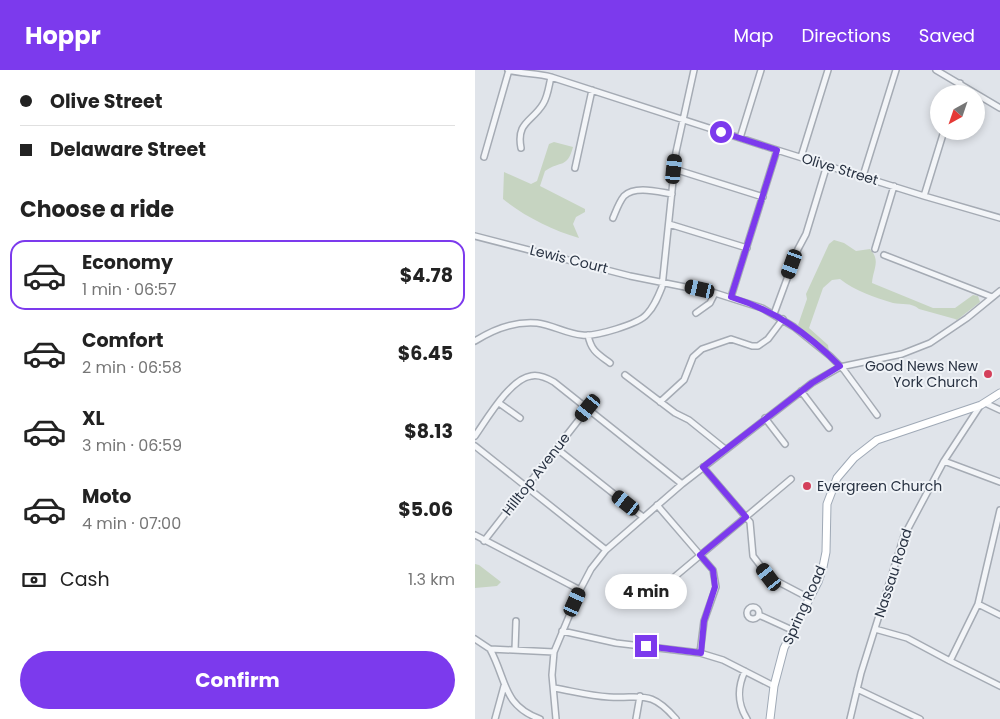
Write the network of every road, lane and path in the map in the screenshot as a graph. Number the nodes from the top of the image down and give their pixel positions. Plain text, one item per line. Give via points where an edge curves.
1 (508, 70) edge
2 (694, 70) edge
3 (761, 70) edge
4 (828, 70) edge
5 (896, 70) edge
6 (936, 70) edge
7 (551, 76) junction
8 (960, 84) joint
9 (592, 90) junction
10 (1000, 108) edge
11 (683, 119) junction
12 (740, 138) junction
13 (941, 140) edge
14 (521, 148) dead end
15 (777, 150) junction
16 (484, 157) dead end
17 (801, 157) junction
18 (827, 165) junction
19 (575, 168) dead end
20 (674, 169) junction
21 (863, 176) junction
22 (631, 184) dead end
23 (894, 186) junction
24 (633, 191) junction
25 (672, 194) junction
26 (924, 196) junction
27 (763, 197) junction
28 (613, 218) dead end
29 (1000, 218) edge
30 (669, 224) junction
31 (475, 236) edge
32 (747, 248) junction
33 (875, 249) dead end
34 (884, 255) dead end
35 (663, 282) junction
36 (1000, 291) edge
37 (715, 293) junction
38 (731, 297) junction
39 (992, 297) junction
40 (696, 313) dead end
41 (774, 314) junction
42 (783, 319) junction
43 (588, 335) junction
44 (475, 340) edge
45 (610, 363) dead end
46 (840, 366) junction
47 (625, 375) dead end
48 (801, 391) junction
49 (1000, 393) edge
50 (660, 402) junction
51 (499, 403) junction
52 (983, 404) junction
53 (588, 408) junction
54 (1000, 410) edge
55 (877, 415) dead end
56 (520, 418) dead end
57 (765, 418) junction
58 (829, 428) dead end
59 (475, 436) edge
60 (785, 444) dead end
61 (475, 446) edge
62 (556, 448) junction
63 (725, 449) junction
64 (944, 461) junction
65 (703, 467) junction
66 (791, 479) dead end
67 (1000, 482) edge
68 (682, 484) junction
69 (526, 487) junction
70 (657, 505) junction
71 (1000, 510) edge
72 (643, 517) junction
73 (746, 517) junction
74 (475, 536) edge
75 (484, 541) junction
76 (606, 550) junction
77 (700, 555) junction
78 (580, 590) junction
79 (653, 595) dead end
80 (809, 598) junction
81 (978, 604) junction
82 (1000, 615) edge
83 (759, 616) dead end
84 (516, 621) dead end
85 (875, 629) junction
86 (793, 630) junction
87 (562, 632) junction
88 (475, 639) edge
89 (491, 649) junction
90 (515, 650) junction
91 (554, 652) junction
92 (701, 653) junction
93 (950, 661) junction
94 (745, 671) junction
95 (504, 686) junction
96 (774, 686) junction
97 (1000, 686) edge
98 (554, 688) junction
99 (857, 688) junction
100 (640, 696) junction
101 (495, 719) edge
102 (540, 719) edge
103 (556, 719) edge
104 (637, 719) edge
105 (676, 719) edge
106 (747, 719) edge
107 (770, 719) edge
108 (850, 719) edge
109 (920, 719) edge

1 - 7 street, Olive Street
1 - 16 street
2 - 11 street
3 - 12 street
4 - 17 street
5 - 21 street
6 - 8 street
7 - 9 street, Olive Street
7 - 14 street via 543,103 521,130
8 - 10 street
9 - 11 street, Olive Street
9 - 19 street
11 - 12 street, Olive Street
11 - 20 street
12 - 15 street, Olive Street
13 - 26 street
15 - 17 street, Olive Street
15 - 27 street
17 - 18 street, Olive Street
18 - 21 street, Olive Street
18 - 41 street via 806,234
20 - 25 street
20 - 27 street
21 - 23 street, Olive Street
22 - 24 street
23 - 26 street, Olive Street
23 - 33 street
24 - 25 street
24 - 28 street via 625,195
25 - 30 street
26 - 29 street, Olive Street
27 - 32 street
30 - 32 street
30 - 35 street
31 - 35 street, Lewis Court
32 - 38 street
34 - 39 street
35 - 37 street, Lewis Court
35 - 43 street via 647,316
36 - 39 street
37 - 38 street, Lewis Court
37 - 40 street via 709,303
38 - 41 street, Lewis Court
39 - 46 street via 944,334 912,351
41 - 42 street, Lewis Court
42 - 46 street, Lewis Court
42 - 50 street via 768,339 758,346 731,339 702,349 693,357 684,380
43 - 44 street via 537,323 494,330
43 - 45 street via 593,350
46 - 48 street
46 - 55 street, Lewis Court
47 - 50 street
48 - 57 street
48 - 58 street
49 - 52 main road, Nassau Road
50 - 63 street
51 - 53 street via 521,379 532,375 554,382
51 - 56 street
51 - 59 street
52 - 54 street
52 - 64 street, Nassau Road
52 - 80 main road, Spring Road via 885,436 868,446 843,469 829,495 823,568
53 - 62 street, Hilltop Avenue
53 - 68 street
57 - 60 street
57 - 63 street
61 - 69 street
62 - 69 street, Hilltop Avenue
62 - 72 street
63 - 65 street
64 - 67 street
64 - 85 street, Nassau Road via 903,536
65 - 68 street
65 - 73 street
66 - 73 street
68 - 70 street
69 - 75 street, Hilltop Avenue
69 - 76 street
70 - 72 street
70 - 77 street
71 - 81 street
72 - 76 street
73 - 77 street
73 - 80 street via 750,522 753,556 769,577
74 - 75 street
75 - 78 street
76 - 78 street
77 - 79 street
77 - 92 street via 713,570 715,587 704,621
78 - 87 street
80 - 86 main road, Spring Road
81 - 82 street
81 - 93 street
83 - 86 street
84 - 90 street
85 - 93 street via 907,638
85 - 99 street, Nassau Road
86 - 96 main road, Spring Road
87 - 91 street
87 - 92 street
88 - 89 street
89 - 90 street
89 - 95 street
90 - 91 street
91 - 98 street
92 - 94 street
93 - 97 street
94 - 96 street
94 - 106 street via 739,694
95 - 101 street
95 - 102 street via 522,710
96 - 107 main road, Spring Road
98 - 100 street via 610,697
98 - 103 street
99 - 108 street, Nassau Road
99 - 109 street
100 - 104 street
100 - 105 street via 661,704

